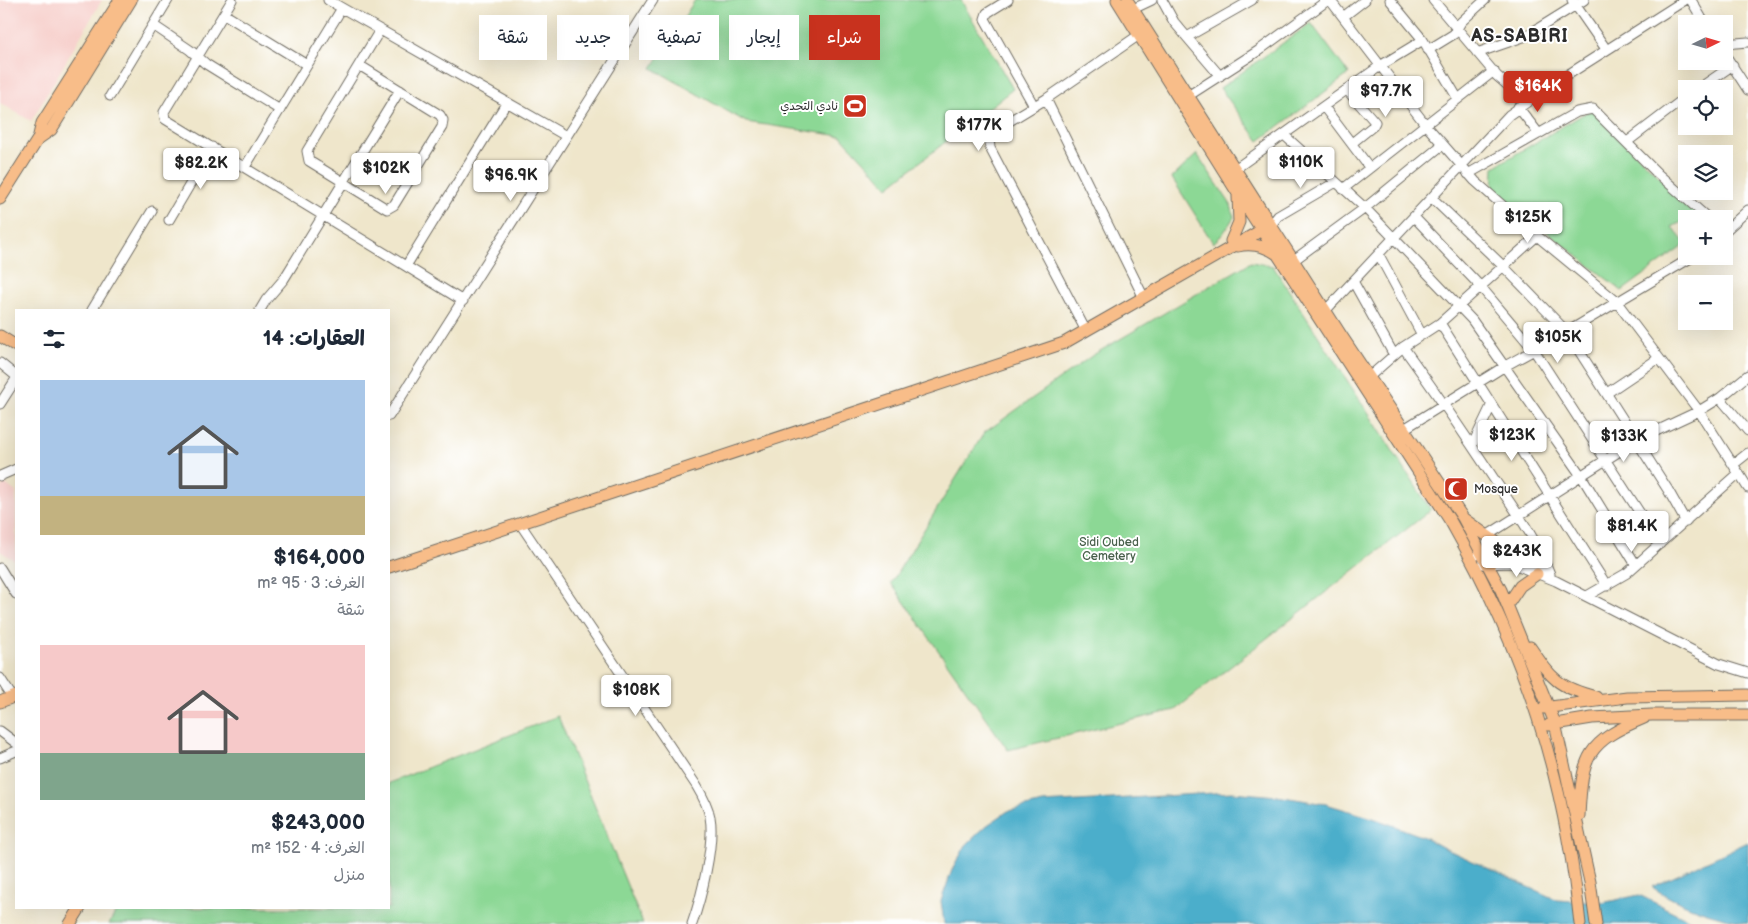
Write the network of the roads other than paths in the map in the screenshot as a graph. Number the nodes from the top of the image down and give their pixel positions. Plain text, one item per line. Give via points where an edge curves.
1 (120, 0) edge
2 (132, 0) edge
3 (168, 0) edge
4 (232, 0) edge
5 (328, 0) edge
6 (653, 0) edge
7 (1008, 0) edge
8 (1117, 0) edge
9 (1152, 0) edge
10 (1162, 0) edge
11 (1252, 0) edge
12 (1329, 0) edge
13 (1365, 0) edge
14 (1390, 0) edge
15 (1433, 0) edge
16 (1485, 0) edge
17 (1584, 0) edge
18 (1685, 0) edge
19 (1691, 0) edge
20 (1573, 3) edge
21 (1130, 5) edge
22 (342, 8) junction
23 (224, 14) junction
24 (1700, 15) edge
25 (1343, 17) junction
26 (153, 25) junction
27 (1458, 28) junction
28 (380, 30) junction
29 (1139, 35) junction
30 (1187, 37) junction
31 (1423, 40) junction
32 (1748, 42) edge
33 (1733, 43) edge
34 (1428, 50) junction
35 (1606, 50) junction
36 (1477, 53) junction
37 (198, 57) junction
38 (359, 64) junction
39 (307, 65) junction
40 (1380, 66) junction
41 (1733, 68) edge
42 (1726, 70) edge
43 (1494, 71) junction
44 (1220, 76) junction
45 (1711, 80) edge
46 (400, 90) junction
47 (1347, 90) junction
48 (1748, 90) edge
49 (110, 96) dead end
50 (1188, 96) junction
51 (1458, 98) junction
52 (1046, 99) junction
53 (1526, 101) junction
54 (507, 102) junction
55 (1678, 103) edge
56 (1034, 106) junction
57 (1324, 107) junction
58 (1518, 107) junction
59 (280, 110) junction
60 (1425, 124) junction
61 (1539, 134) junction
62 (1284, 135) junction
63 (566, 136) junction
64 (38, 139) junction
65 (1627, 142) junction
66 (1352, 143) junction
67 (1442, 145) junction
68 (212, 147) junction
69 (1462, 165) junction
70 (245, 167) junction
71 (1370, 167) junction
72 (1235, 169) junction
73 (1468, 174) junction
74 (343, 183) junction
75 (1339, 186) junction
76 (1237, 192) junction
77 (1432, 198) junction
78 (0, 199) edge
79 (1365, 208) junction
80 (152, 210) dead end
81 (1699, 210) edge
82 (1748, 210) edge
83 (323, 216) junction
84 (1414, 217) junction
85 (169, 220) dead end
86 (1267, 222) junction
87 (1733, 224) edge
88 (1537, 236) junction
89 (1394, 239) junction
90 (1233, 244) junction
91 (1279, 254) junction
92 (1379, 255) junction
93 (1294, 260) junction
94 (1678, 265) edge
95 (406, 266) junction
96 (1503, 266) junction
97 (1354, 283) junction
98 (1481, 287) junction
99 (1144, 298) junction
100 (463, 301) junction
101 (1616, 301) junction
102 (1460, 306) junction
103 (93, 309) edge
104 (261, 309) edge
105 (1326, 310) junction
106 (1440, 323) junction
107 (1086, 332) junction
108 (1567, 332) junction
109 (1422, 335) junction
110 (0, 336) edge
111 (15, 345) edge
112 (1403, 348) junction
113 (1534, 350) junction
114 (1394, 355) junction
115 (1659, 358) junction
116 (0, 363) edge
117 (1506, 366) junction
118 (1748, 375) edge
119 (15, 376) edge
120 (1369, 377) junction
121 (15, 379) edge
122 (1477, 384) junction
123 (1607, 393) junction
124 (1720, 398) junction
125 (1444, 403) junction
126 (0, 404) edge
127 (1491, 406) junction
128 (1699, 411) junction
129 (390, 414) edge
130 (1404, 429) junction
131 (1748, 431) edge
132 (1637, 440) junction
133 (1472, 446) junction
134 (1748, 453) edge
135 (1607, 459) junction
136 (1734, 464) junction
137 (15, 469) edge
138 (1739, 473) junction
139 (0, 476) edge
140 (1582, 477) junction
141 (1748, 488) edge
142 (1550, 498) junction
143 (1519, 516) junction
144 (1463, 518) junction
145 (1686, 522) junction
146 (521, 525) junction
147 (1488, 535) junction
148 (1660, 544) junction
149 (1511, 554) junction
150 (1485, 558) junction
151 (1473, 561) junction
152 (1636, 565) junction
153 (390, 567) edge
154 (0, 568) edge
155 (1537, 574) junction
156 (1553, 578) junction
157 (1607, 586) junction
158 (15, 592) edge
159 (1587, 596) junction
160 (1508, 604) junction
161 (1518, 630) junction
162 (1748, 673) edge
163 (0, 678) edge
164 (1748, 695) edge
165 (14, 697) edge
166 (1603, 699) junction
167 (0, 702) edge
168 (1548, 707) junction
169 (1536, 709) junction
170 (1652, 715) junction
171 (1748, 715) edge
172 (1554, 723) junction
173 (1542, 726) junction
174 (0, 731) edge
175 (15, 742) edge
176 (15, 751) edge
177 (0, 758) edge
178 (1579, 832) junction
179 (79, 909) edge
180 (70, 924) edge
181 (692, 924) edge
182 (1580, 924) edge
183 (1596, 924) edge

1 - 64 main road via 42,122
2 - 64 main road via 51,130
3 - 26 street
4 - 23 street
5 - 22 street
6 - 63 street
7 - 56 street via 987,13 985,20
8 - 29 main road
9 - 21 street
10 - 30 street
11 - 30 street
12 - 25 street
12 - 44 street
13 - 25 street
14 - 31 street
15 - 27 street
16 - 27 street
17 - 20 street
18 - 35 street
19 - 24 street
20 - 35 street
20 - 36 street via 1526,36
21 - 50 main road
22 - 28 street
22 - 39 street
23 - 37 street
23 - 39 street
25 - 40 street
26 - 37 street
26 - 49 street
27 - 34 street
27 - 36 street
28 - 38 street
28 - 54 street
29 - 52 street
29 - 76 main road
30 - 44 street
31 - 34 street
31 - 40 street
32 - 33 street
34 - 51 street
35 - 53 street
36 - 43 street
37 - 59 street
37 - 68 street via 163,114 166,120
38 - 46 street
38 - 74 street via 306,153 308,161
39 - 59 street
40 - 47 street
40 - 60 street
41 - 48 street
42 - 45 street
43 - 51 street
43 - 53 street
44 - 50 street
46 - 74 street
46 - 74 street via 440,115 442,127 392,207 383,208
47 - 57 street
47 - 66 street via 1375,122
50 - 72 main road
51 - 60 street
52 - 56 street
52 - 99 street
53 - 58 street
54 - 63 street
54 - 95 street
55 - 65 street
56 - 107 street via 993,132 989,142
57 - 62 street
57 - 66 street
58 - 61 street
58 - 69 street
59 - 70 street
60 - 67 street
60 - 71 street
61 - 65 street via 1577,112 1593,109
61 - 73 street
62 - 72 street
62 - 75 street
63 - 100 street
64 - 78 main road
65 - 81 street
66 - 71 street
67 - 69 street
67 - 79 street
68 - 70 street
68 - 85 street
69 - 73 street
69 - 77 street
70 - 83 street
71 - 75 street
72 - 86 main road
73 - 88 street
74 - 83 street
75 - 79 street
75 - 86 street
76 - 86 main road
76 - 90 main road via 1239,222
77 - 84 street
77 - 96 street
79 - 89 street
79 - 93 street
80 - 103 street
82 - 87 street
83 - 95 street
83 - 104 street via 284,279
84 - 89 street
84 - 98 street
86 - 90 main road
86 - 91 main road
86 - 93 main road
88 - 96 street
88 - 101 street
89 - 92 street
89 - 102 street
90 - 91 main road via 1252,244
90 - 99 main road
91 - 151 main road
92 - 97 street
92 - 109 street
93 - 105 main road
94 - 101 street
95 - 100 street
96 - 98 street
96 - 108 street
97 - 105 street
97 - 114 street
98 - 102 street
98 - 113 street
99 - 107 main road
100 - 129 street
101 - 108 street
101 - 115 street
102 - 106 street
102 - 117 street
105 - 120 main road
106 - 109 street
106 - 122 street
107 - 146 main road via 1047,350
108 - 113 street
108 - 123 street
109 - 112 street
110 - 111 main road
112 - 114 street
112 - 125 street
113 - 117 street
113 - 135 street
114 - 120 street
115 - 123 street
115 - 128 street
116 - 119 street
117 - 122 street
117 - 140 street
118 - 124 street
120 - 130 main road
121 - 126 street
122 - 125 street
122 - 127 street
123 - 132 street
124 - 128 street
124 - 131 street
125 - 130 street
125 - 133 street
127 - 133 street
127 - 142 street
128 - 132 street
128 - 136 street
130 - 144 main road
132 - 135 street
132 - 145 street
133 - 143 street
134 - 136 street
135 - 140 street
135 - 148 street
136 - 138 street
137 - 139 street
138 - 141 street
138 - 145 street
140 - 142 street
140 - 152 street
142 - 143 street
142 - 157 street
143 - 147 street
143 - 156 street
144 - 147 main road
144 - 150 main road
145 - 148 street
146 - 153 main road
146 - 181 street via 705,802 710,817 711,840
147 - 149 main road
148 - 152 street
149 - 150 street
149 - 156 street
150 - 151 street
150 - 155 street via 1511,563
150 - 160 main road
151 - 169 main road via 1497,610
152 - 157 street
154 - 158 street
155 - 156 street
155 - 160 main road via 1520,586
156 - 159 street
157 - 159 street
159 - 162 street via 1719,664
160 - 161 main road
161 - 166 main road via 1555,680 1575,692
161 - 168 main road
163 - 165 street
164 - 166 main road
165 - 167 main road
166 - 168 main road
168 - 169 main road
168 - 172 main road
169 - 173 main road
170 - 171 main road
170 - 172 main road
170 - 178 main road via 1609,734 1592,753 1581,782
172 - 173 main road
172 - 178 main road
173 - 182 main road via 1560,798
174 - 175 street
176 - 177 street
178 - 183 main road
179 - 180 main road

